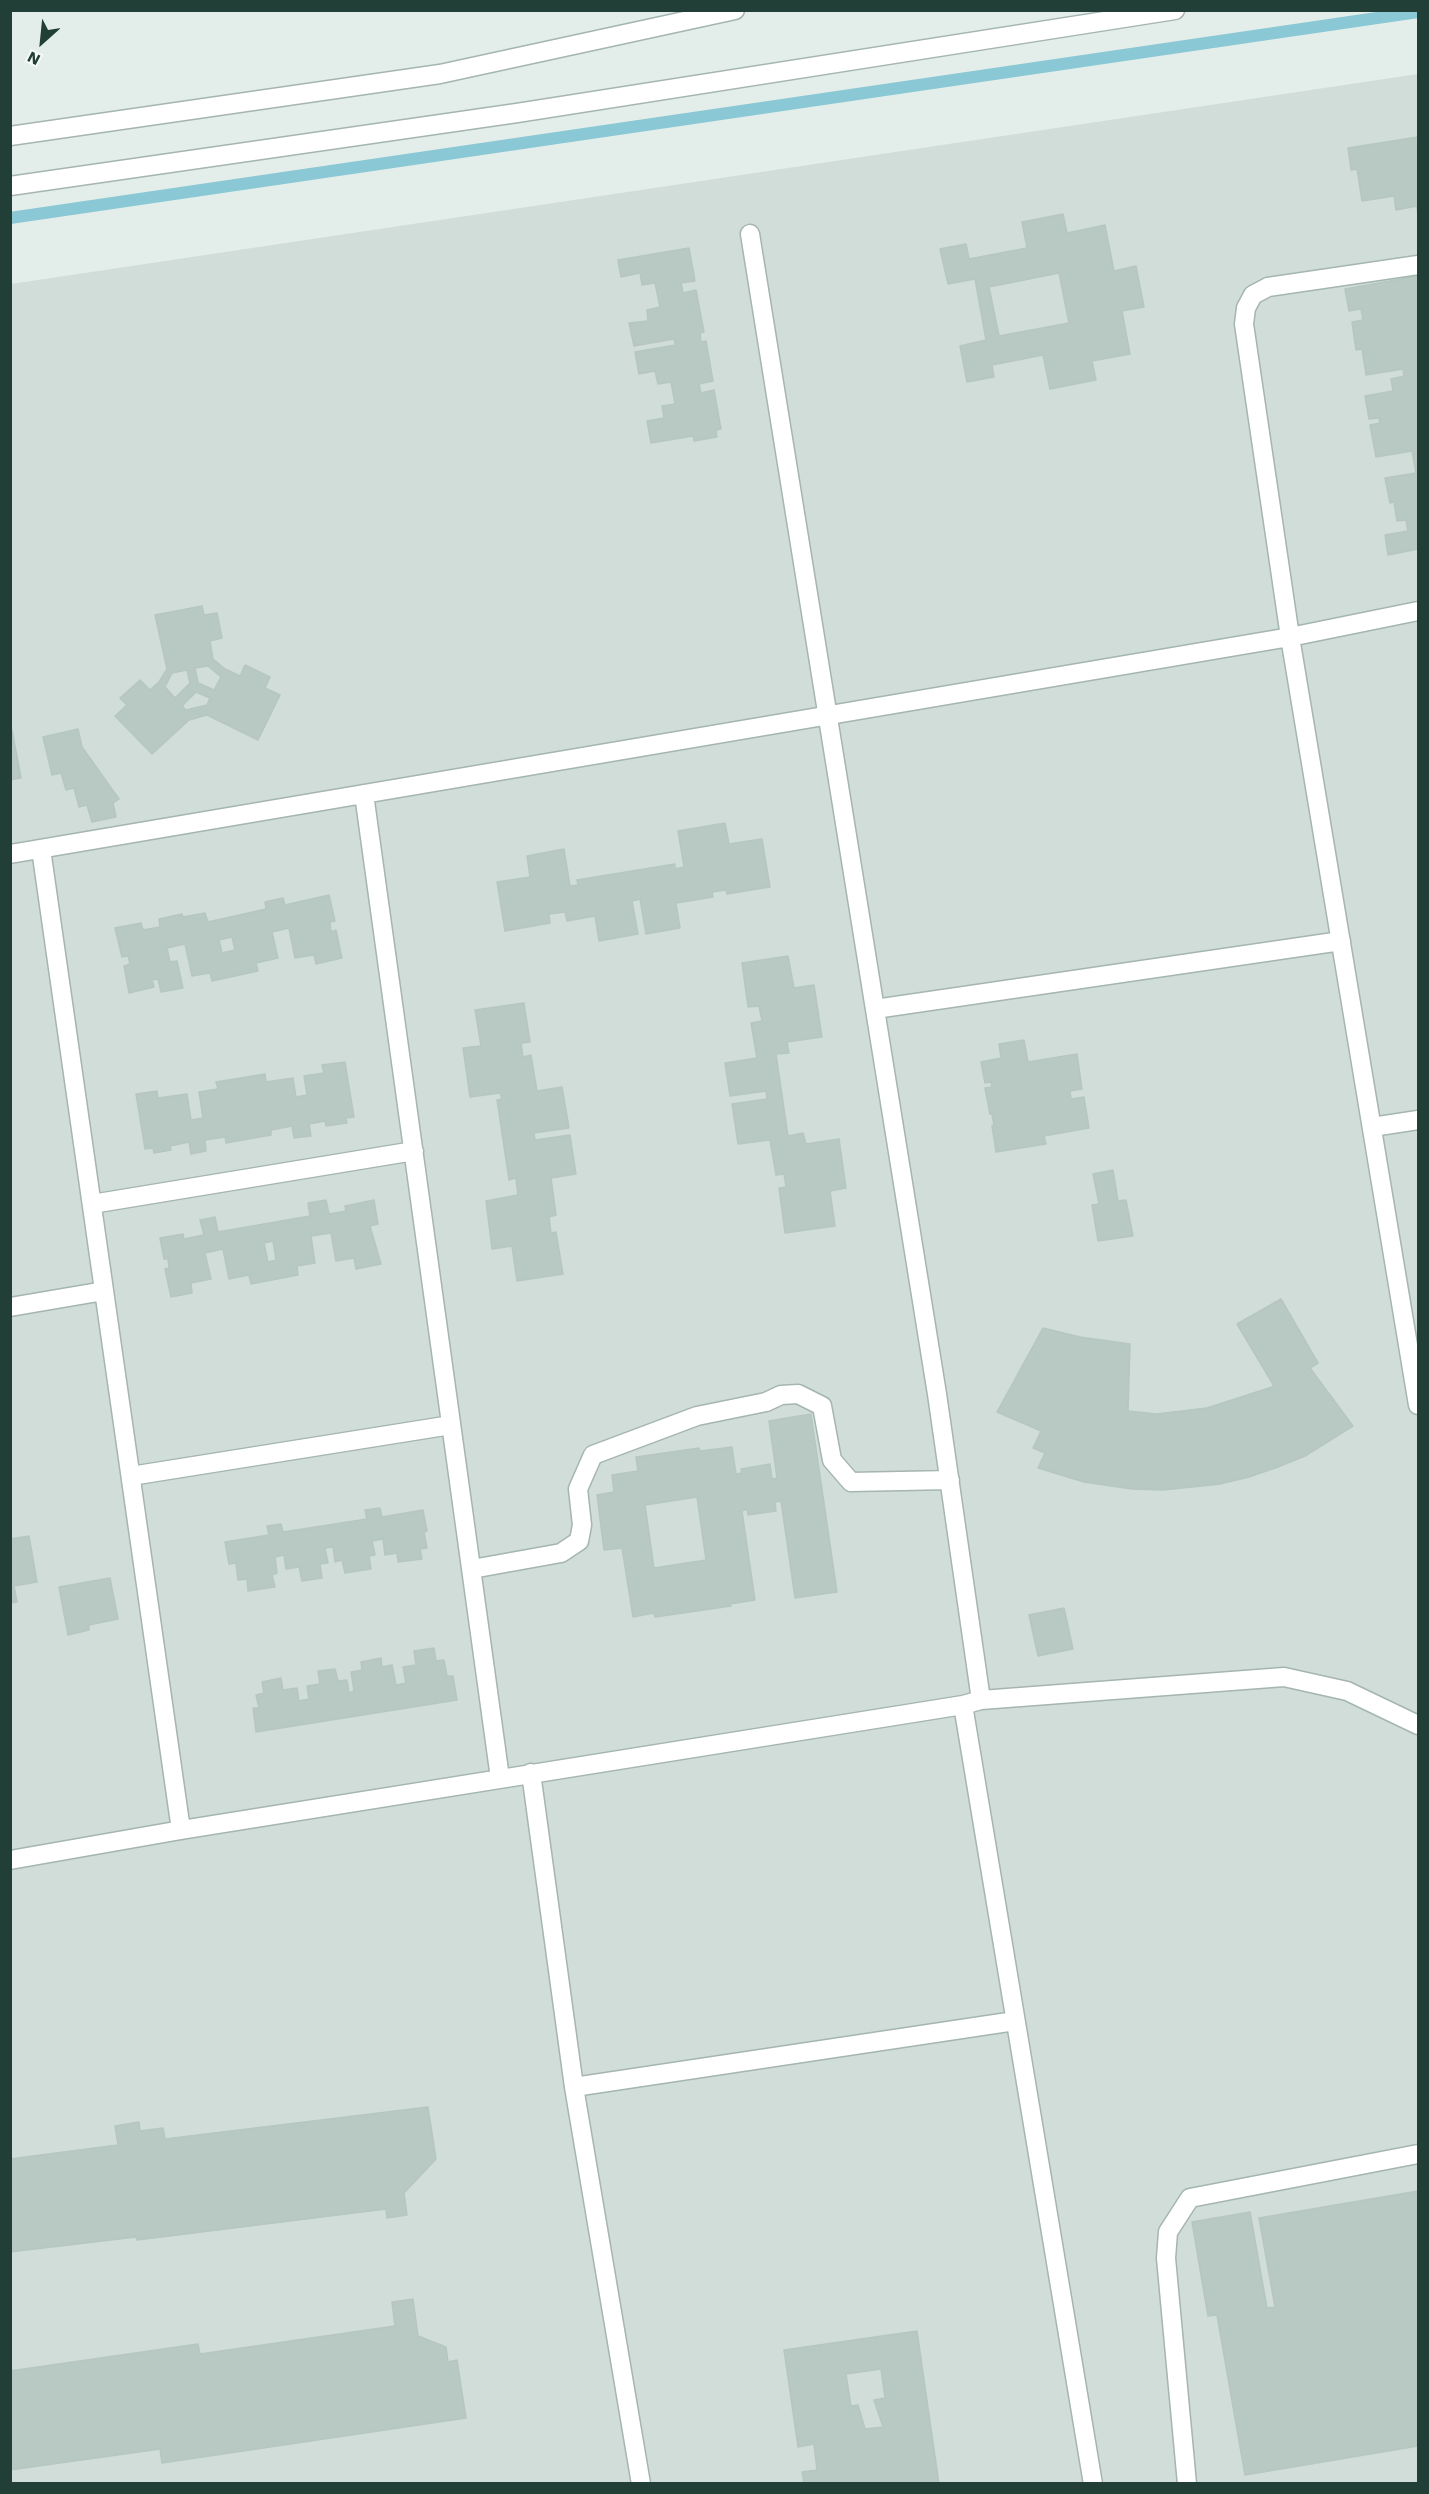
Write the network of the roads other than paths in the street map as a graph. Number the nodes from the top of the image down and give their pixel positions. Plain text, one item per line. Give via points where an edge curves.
1 (735, 10) edge
2 (1174, 10) edge
3 (10, 136) edge
4 (10, 186) edge
5 (750, 234) dead end
6 (1419, 265) edge
7 (1419, 611) edge
8 (1290, 637) junction
9 (828, 716) junction
10 (364, 794) junction
11 (41, 849) junction
12 (10, 854) edge
13 (1341, 941) junction
14 (875, 1009) junction
15 (1419, 1120) edge
16 (1372, 1127) junction
17 (414, 1151) junction
18 (92, 1204) junction
19 (104, 1291) junction
20 (10, 1308) edge
21 (1419, 1405) edge
22 (452, 1425) junction
23 (131, 1476) junction
24 (950, 1480) junction
25 (471, 1569) junction
26 (981, 1700) junction
27 (963, 1705) junction
28 (1419, 1725) edge
29 (531, 1773) junction
30 (500, 1778) junction
31 (181, 1830) junction
32 (10, 1860) edge
33 (1015, 2020) junction
34 (574, 2087) junction
35 (1419, 2154) edge
36 (641, 2484) edge
37 (1093, 2484) edge
38 (1187, 2484) edge

1 - 3 street via 440,74
2 - 4 street via 518,113
5 - 9 street
6 - 8 street via 1268,287 1253,295 1246,308 1244,324
7 - 8 street
8 - 9 street
8 - 13 street
9 - 10 street
9 - 14 street
10 - 11 street
10 - 17 street
11 - 12 street
11 - 18 street
13 - 14 street
13 - 16 street
14 - 24 street
15 - 16 street
16 - 21 street
17 - 18 street
17 - 22 street
18 - 19 street
19 - 20 street
19 - 23 street
22 - 23 street
22 - 25 street
23 - 31 street
24 - 25 street via 851,1482 832,1460 822,1406 798,1394 781,1395 766,1402 697,1416 593,1455 578,1489 582,1525 579,1541 561,1553
24 - 26 street
25 - 30 street
26 - 27 street
26 - 28 street via 1284,1677 1347,1691
27 - 29 street
27 - 33 street
29 - 30 street
29 - 34 street
30 - 31 street
31 - 32 street
33 - 34 street
33 - 37 street
34 - 36 street
35 - 38 street via 1190,2198 1168,2232 1166,2258

